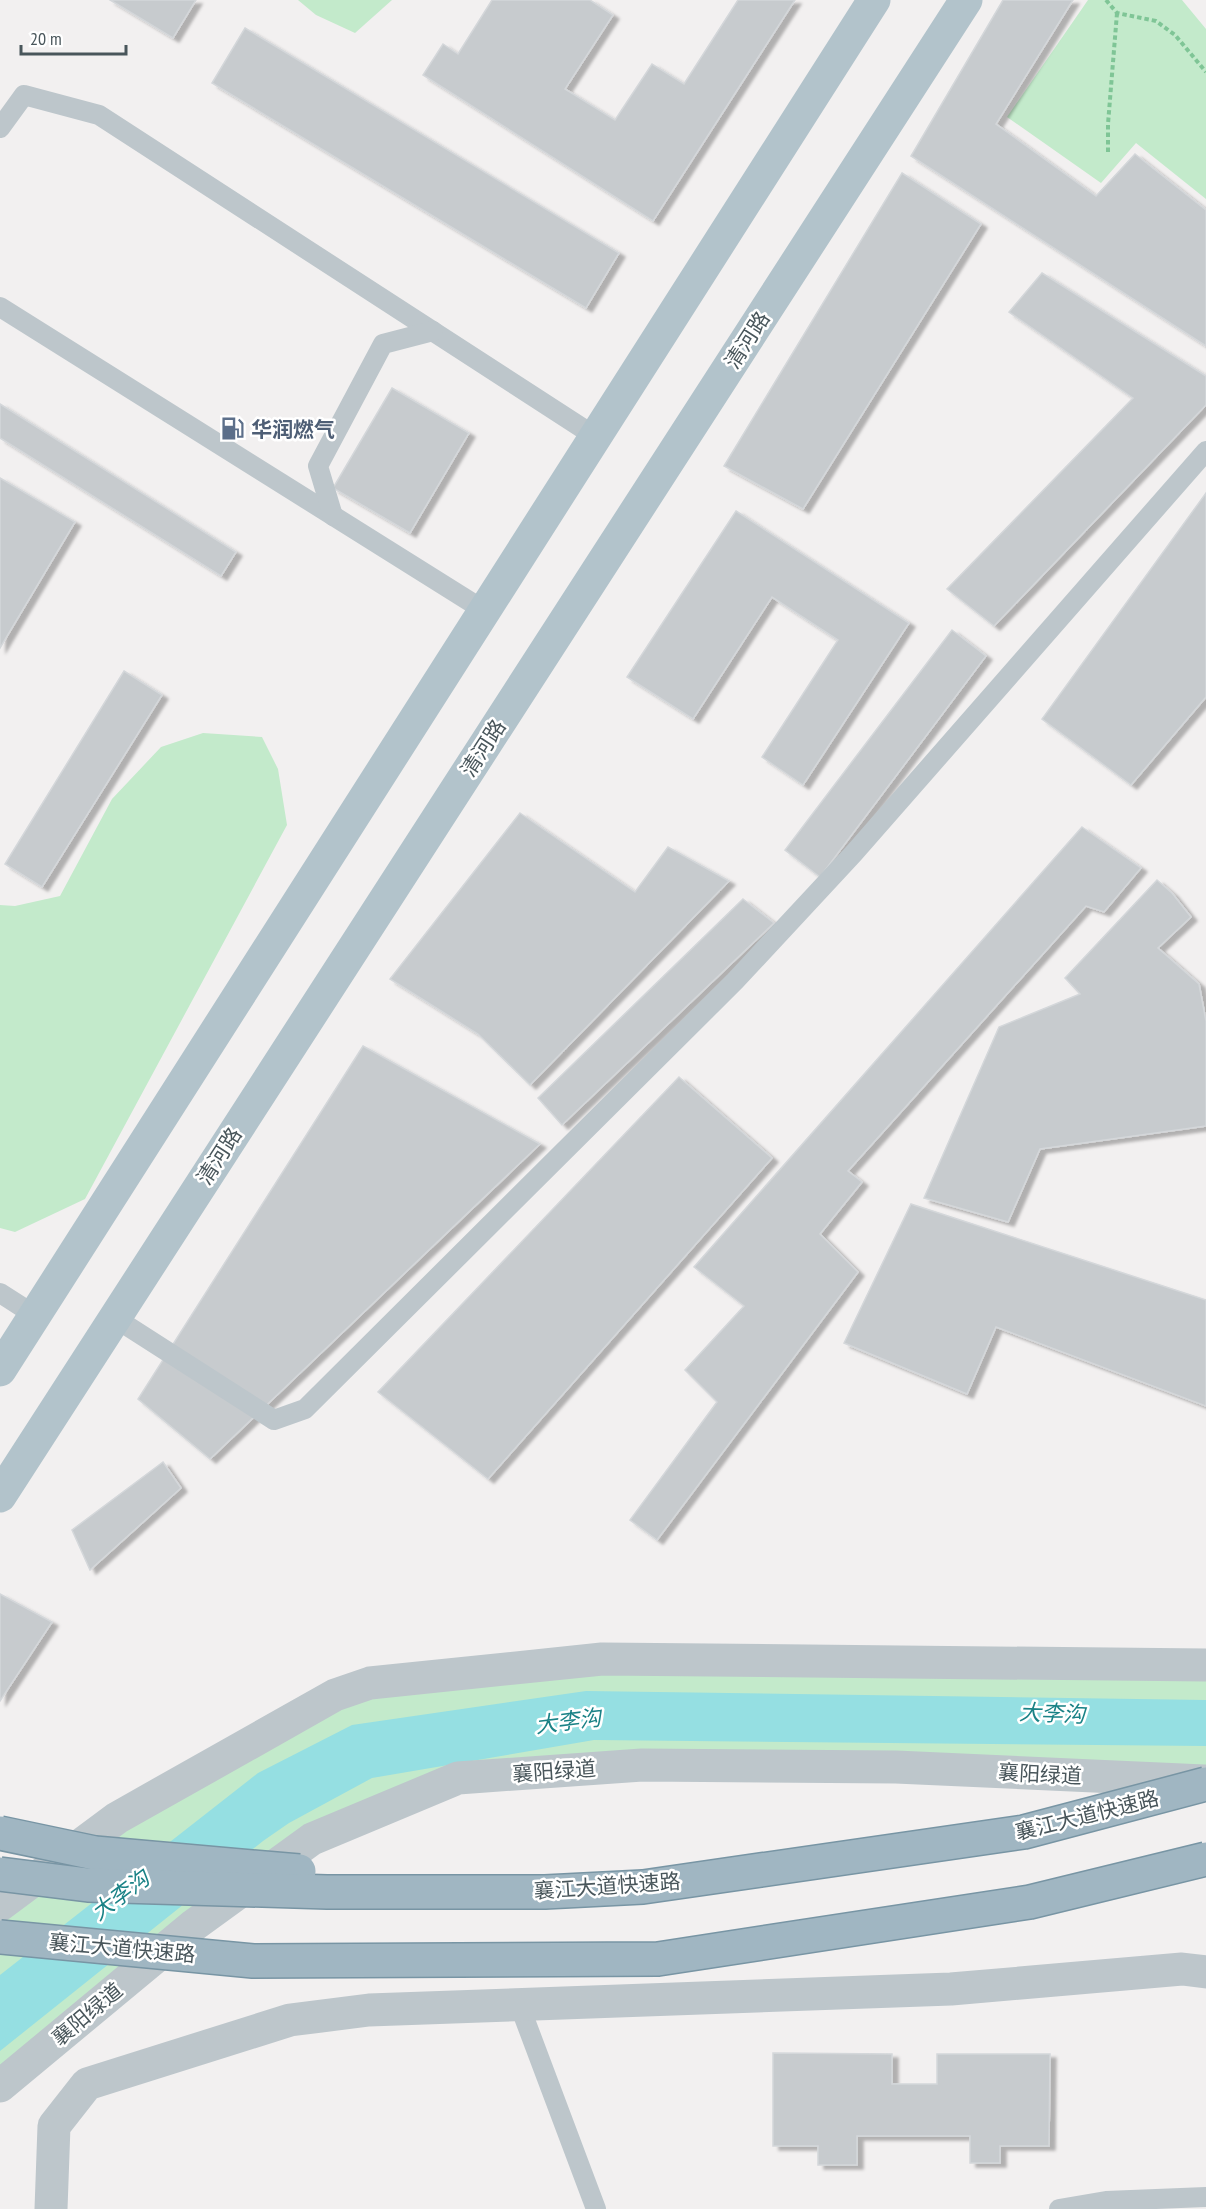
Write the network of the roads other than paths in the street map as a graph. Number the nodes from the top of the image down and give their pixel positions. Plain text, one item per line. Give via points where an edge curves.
1 (874, 0) edge
2 (966, 0) edge
3 (0, 128) edge
4 (0, 307) edge
5 (433, 332) junction
6 (596, 437) junction
7 (1206, 451) edge
8 (333, 516) junction
9 (485, 611) junction
10 (0, 1293) edge
11 (36, 1316) junction
12 (115, 1318) junction
13 (0, 1370) edge
14 (0, 1496) edge
15 (1206, 1665) edge
16 (1206, 1783) edge
17 (0, 1833) edge
18 (1206, 1859) edge
19 (0, 1874) edge
20 (545, 1892) junction
21 (0, 1905) edge
22 (0, 1937) edge
23 (1206, 1972) edge
24 (519, 2004) junction
25 (0, 2086) edge
26 (1206, 2197) edge
27 (51, 2209) edge
28 (596, 2209) edge
29 (1059, 2209) edge

1 - 6 main road
2 - 12 main road, 清河路
3 - 5 lane via 24,95 99,114
4 - 8 lane
5 - 6 lane
5 - 8 lane via 383,344 318,466
6 - 9 main road
7 - 12 lane via 854,853 735,981 305,1409 274,1420
8 - 9 lane
9 - 11 main road
10 - 11 lane
11 - 13 main road
12 - 14 main road, 清河路
15 - 21 street via 602,1659 370,1683 335,1695 117,1818
16 - 20 highway, 襄江大道快速路, bridge via 1024,1832 643,1887
16 - 25 street, 襄阳绿道 via 897,1767 653,1765 458,1778 312,1839 194,1924
17 - 20 highway, bridge via 95,1853
18 - 22 highway, 襄江大道快速路, bridge via 1030,1902 658,1959 254,1961
19 - 20 highway, 襄江大道快速路, bridge via 88,1886
23 - 24 street via 1182,1969 951,1989
24 - 27 street via 369,2010 290,2020 87,2084 54,2126
24 - 28 lane
26 - 29 lane via 1106,2201

